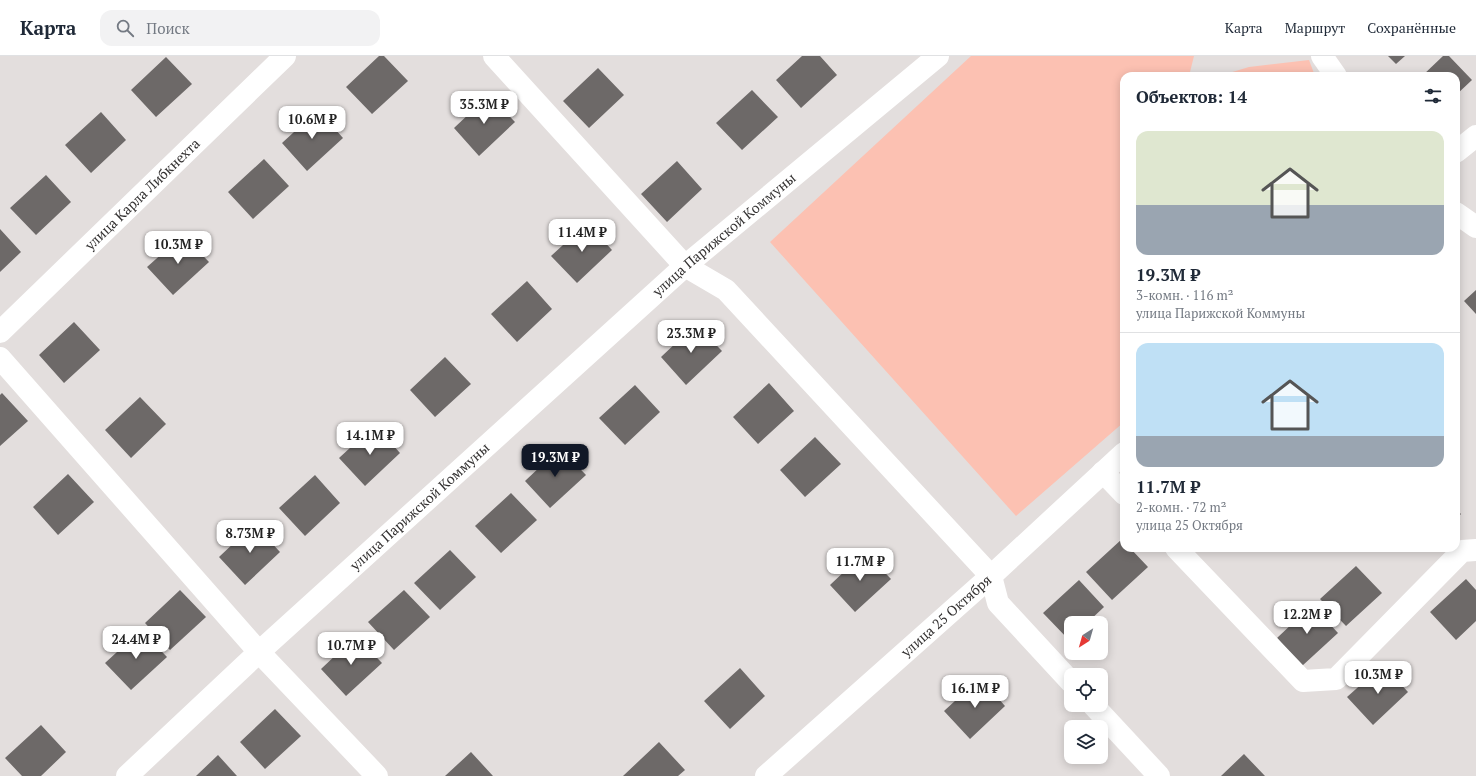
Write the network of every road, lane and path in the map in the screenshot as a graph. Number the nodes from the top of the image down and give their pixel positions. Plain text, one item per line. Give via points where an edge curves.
1 (285, 56) edge
2 (494, 56) edge
3 (938, 56) edge
4 (1322, 56) edge
5 (1333, 72) edge
6 (1476, 136) edge
7 (1460, 149) edge
8 (1460, 216) edge
9 (1476, 227) edge
10 (685, 266) junction
11 (0, 332) edge
12 (0, 358) edge
13 (1120, 457) edge
14 (1103, 472) junction
15 (1120, 490) edge
16 (1476, 550) edge
17 (1180, 552) edge
18 (991, 576) junction
19 (259, 652) junction
20 (1064, 674) edge
21 (1100, 712) edge
22 (127, 776) edge
23 (377, 776) edge
24 (766, 776) edge
25 (1159, 776) edge

1 - 11 street, улица Карла Либкнехта
2 - 10 street
3 - 10 street, улица Парижской Коммуны
4 - 5 street
6 - 7 street
8 - 9 street
10 - 18 street via 726,290
10 - 19 street, улица Парижской Коммуны
12 - 19 street
13 - 14 street, улица 25 Октября
14 - 15 street
14 - 18 street, улица 25 Октября
16 - 17 street via 1462,551 1336,679 1303,681
18 - 20 street via 998,603
18 - 24 street, улица 25 Октября
19 - 22 street, улица Парижской Коммуны
19 - 23 street
21 - 25 street

